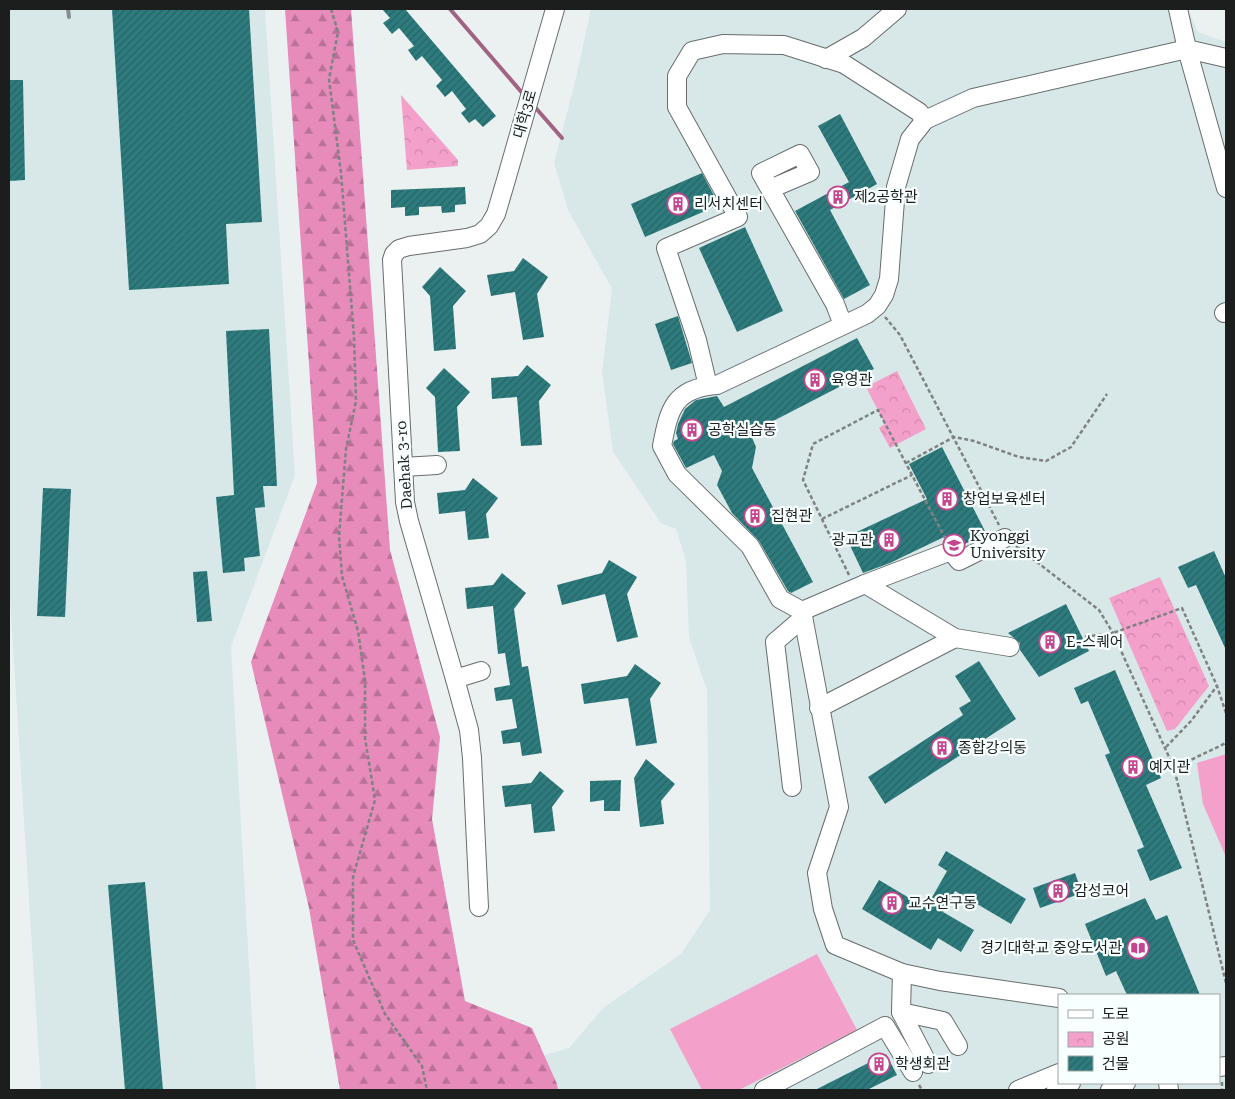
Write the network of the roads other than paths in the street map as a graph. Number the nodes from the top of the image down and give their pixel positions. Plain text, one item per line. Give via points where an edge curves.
1 (555, 9) edge
2 (897, 9) edge
3 (1178, 9) edge
4 (1187, 49) junction
5 (1226, 58) edge
6 (826, 59) junction
7 (925, 120) junction
8 (514, 154) joint
9 (1226, 188) edge
10 (770, 189) dead end
11 (843, 325) junction
12 (708, 386) junction
13 (437, 465) dead end
14 (403, 467) junction
15 (1005, 538) road end
16 (860, 586) junction
17 (802, 614) junction
18 (955, 638) junction
19 (1010, 647) dead end
20 (480, 671) dead end
21 (456, 679) junction
22 (820, 708) junction
23 (792, 786) dead end
24 (479, 907) dead end
25 (902, 973) junction
26 (1058, 998) edge
27 (900, 1012) junction
28 (958, 1046) dead end
29 (1058, 1073) edge
30 (1069, 1084) edge
31 (764, 1090) edge
32 (1018, 1090) edge
33 (1056, 1090) edge

1 - 8 street, 대학3로
2 - 6 street via 863,38
3 - 4 street
4 - 5 street
4 - 7 street via 974,98
4 - 9 street
6 - 7 street via 844,64 919,112
6 - 12 street via 784,45 723,44 692,51 677,76 677,108 738,217 666,248 697,340
7 - 11 street via 910,140 896,187 889,279 884,294 867,314
8 - 14 street, Daehak 3-ro via 496,214 480,234 409,246 394,254 392,280
10 - 11 street via 835,304
11 - 12 street via 717,386
12 - 17 street via 701,386 677,399 667,420 662,446 677,474 750,546 780,599
13 - 14 street
14 - 21 street, Daehak 3-ro via 409,522
15 - 16 street via 959,561 951,551
16 - 17 street
16 - 18 street
17 - 22 street
17 - 23 street via 775,642
18 - 19 street
18 - 22 street
20 - 21 street
21 - 24 street, Daehak 3-ro via 469,730 472,758
22 - 25 street via 839,807 817,873 823,909 835,945
25 - 26 street via 940,982
25 - 27 street
27 - 28 street via 943,1021
27 - 31 street via 920,1068 885,1026
29 - 32 street
30 - 33 street

